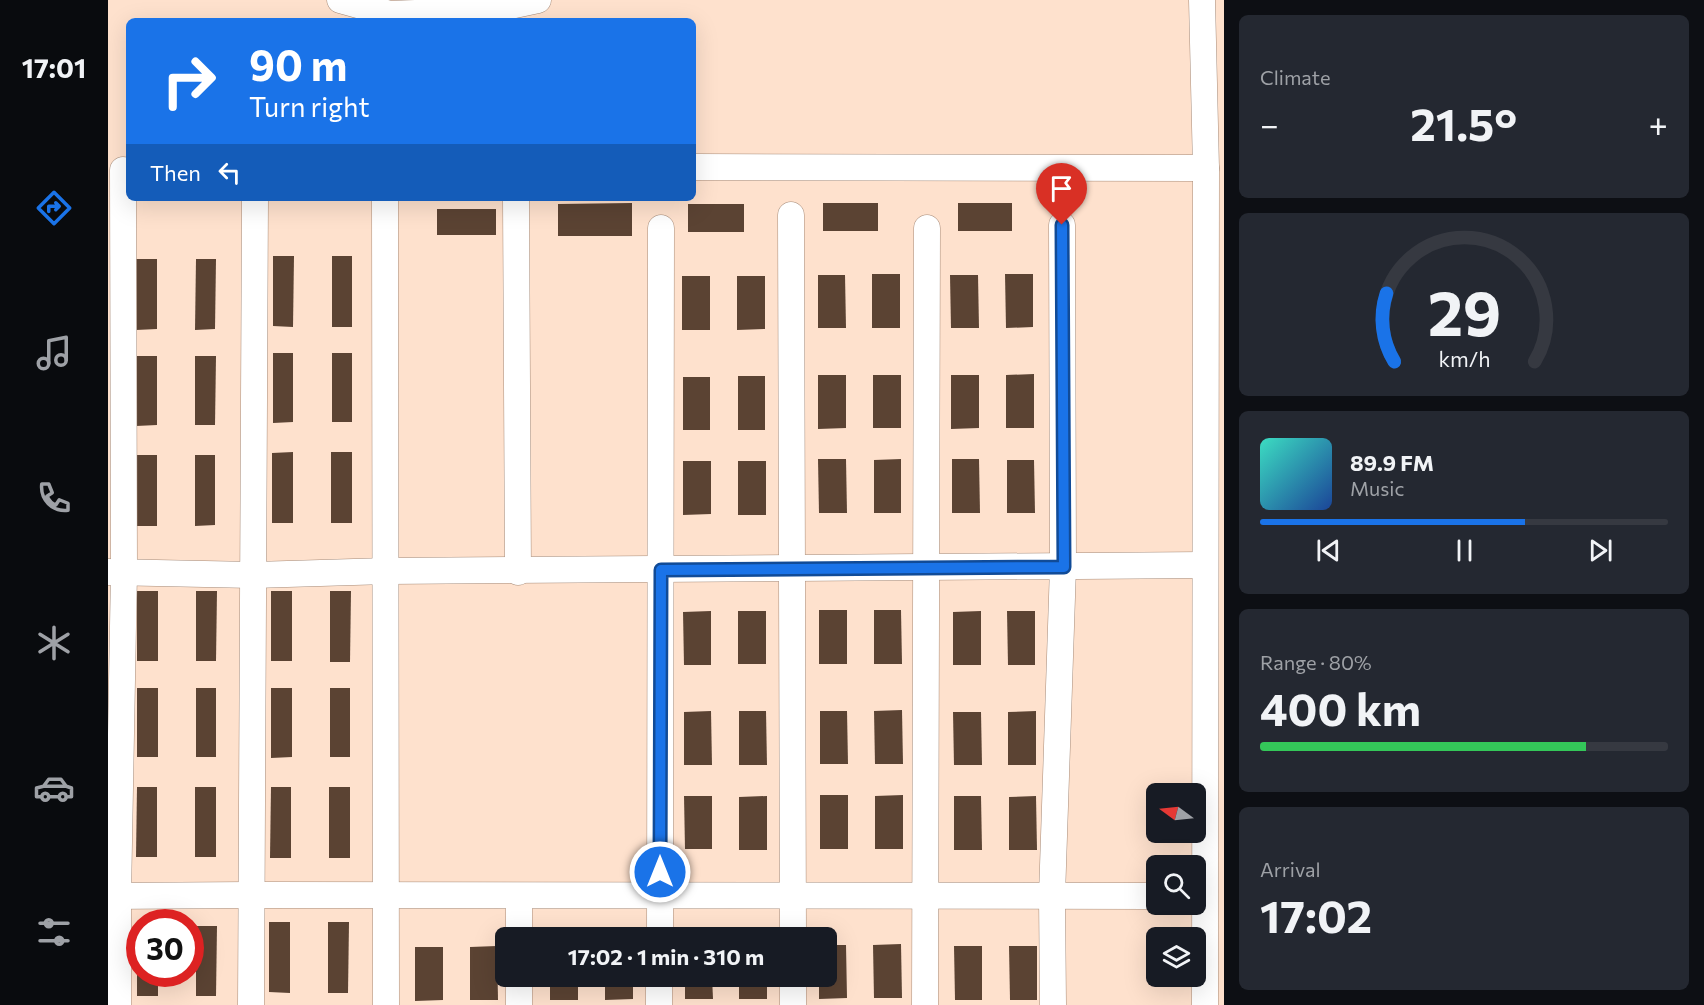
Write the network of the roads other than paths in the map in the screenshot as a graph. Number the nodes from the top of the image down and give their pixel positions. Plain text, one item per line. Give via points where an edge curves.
1 (340, 0) edge
2 (538, 0) edge
3 (1202, 0) edge
4 (390, 18) edge
5 (696, 167) edge
6 (1206, 168) junction
7 (120, 169) edge
8 (255, 201) edge
9 (385, 201) edge
10 (516, 201) edge
11 (791, 215) dead end
12 (1062, 225) dead end
13 (661, 228) dead end
14 (927, 228) dead end
15 (1205, 565) junction
16 (1064, 567) junction
17 (927, 568) junction
18 (793, 569) junction
19 (661, 570) junction
20 (387, 571) junction
21 (116, 572) edge
22 (518, 572) junction
23 (253, 575) junction
24 (1201, 855) edge
25 (250, 895) junction
26 (385, 895) junction
27 (660, 895) junction
28 (793, 895) junction
29 (113, 896) edge
30 (519, 896) junction
31 (925, 896) junction
32 (1052, 896) junction
33 (1146, 896) edge
34 (1202, 915) edge
35 (519, 927) edge
36 (660, 927) edge
37 (793, 927) edge
38 (519, 987) edge
39 (659, 987) edge
40 (793, 987) edge
41 (118, 1005) edge
42 (251, 1005) edge
43 (386, 1005) edge
44 (519, 1005) edge
45 (659, 1005) edge
46 (793, 1005) edge
47 (925, 1005) edge
48 (1053, 1005) edge
49 (1205, 1005) edge

1 - 4 street
2 - 4 street via 491,10
3 - 6 street
5 - 6 street
6 - 15 street
7 - 21 street
8 - 23 street
9 - 20 street
10 - 22 street
11 - 18 street
12 - 16 street
13 - 19 street
14 - 17 street
15 - 16 street
15 - 24 street
16 - 17 street
16 - 32 street
17 - 18 street
17 - 31 street
18 - 19 street
18 - 28 street
19 - 22 street
19 - 27 street
20 - 22 street
20 - 23 street
20 - 26 street
21 - 23 street
21 - 29 street
23 - 25 street
25 - 26 street
25 - 29 street
25 - 42 street
26 - 30 street
26 - 43 street
27 - 28 street
27 - 30 street
27 - 36 street
28 - 31 street
28 - 37 street
29 - 41 street
30 - 35 street
31 - 32 street
31 - 47 street
32 - 33 street
32 - 48 street
34 - 49 street
38 - 44 street
39 - 45 street
40 - 46 street

